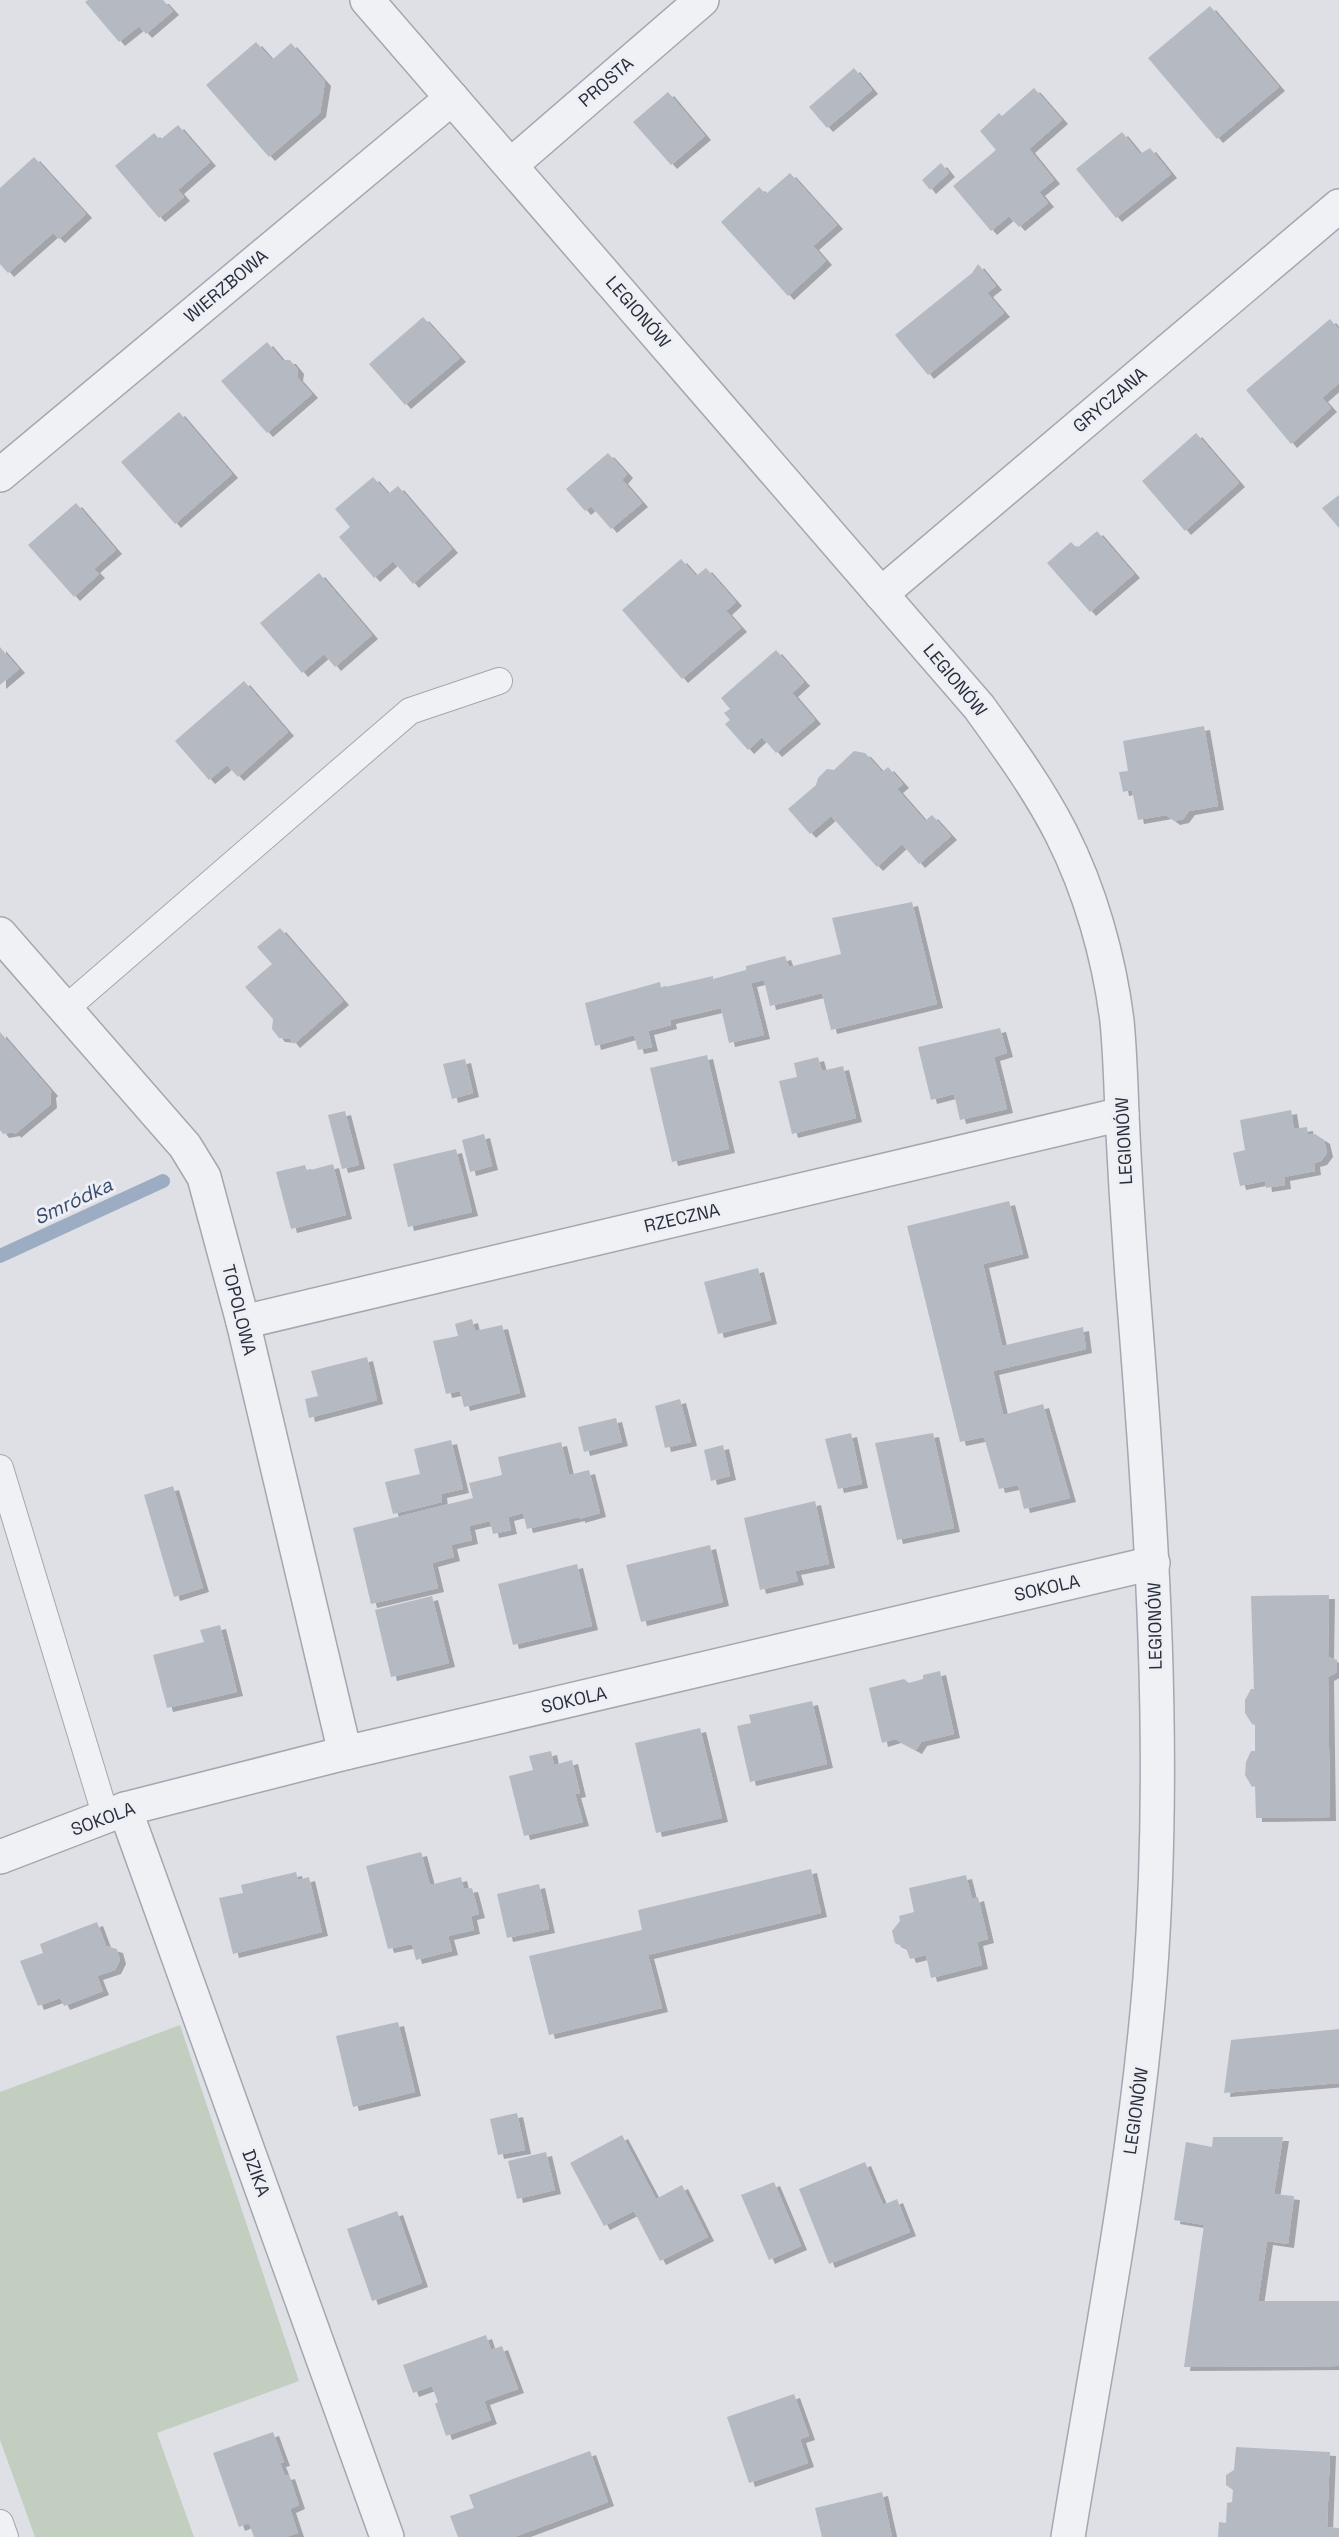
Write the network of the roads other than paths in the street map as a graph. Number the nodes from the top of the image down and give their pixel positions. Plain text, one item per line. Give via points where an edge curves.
1 (367, 0) edge
2 (702, 0) edge
3 (452, 98) junction
4 (511, 165) junction
5 (1339, 206) edge
6 (0, 475) edge
7 (881, 594) junction
8 (499, 681) dead end
9 (0, 934) edge
10 (65, 1009) junction
11 (1122, 1114) junction
12 (243, 1322) junction
13 (0, 1468) edge
14 (1154, 1563) junction
15 (345, 1753) junction
16 (116, 1813) junction
17 (0, 1857) edge
18 (387, 2537) edge
19 (1068, 2537) edge

1 - 3 street, LEGIONÓW
2 - 4 street, PROSTA
3 - 4 street, LEGIONÓW
3 - 6 street, WIERZBOWA
4 - 7 street, LEGIONÓW
5 - 7 street, GRYCZANA
7 - 11 street, LEGIONÓW via 979,706 1062,834 1095,921 1107,968 1116,1018
8 - 10 lane via 410,711
9 - 10 street, TOPOLOWA
10 - 12 street, TOPOLOWA via 185,1146 204,1177
11 - 12 street, RZECZNA
11 - 14 street, LEGIONÓW
12 - 15 street, TOPOLOWA
13 - 16 lane
14 - 15 street, SOKOLA
14 - 19 street, LEGIONÓW via 1157,1810 1142,2071
15 - 16 street, SOKOLA
16 - 17 street, SOKOLA
16 - 18 street, DZIKA

